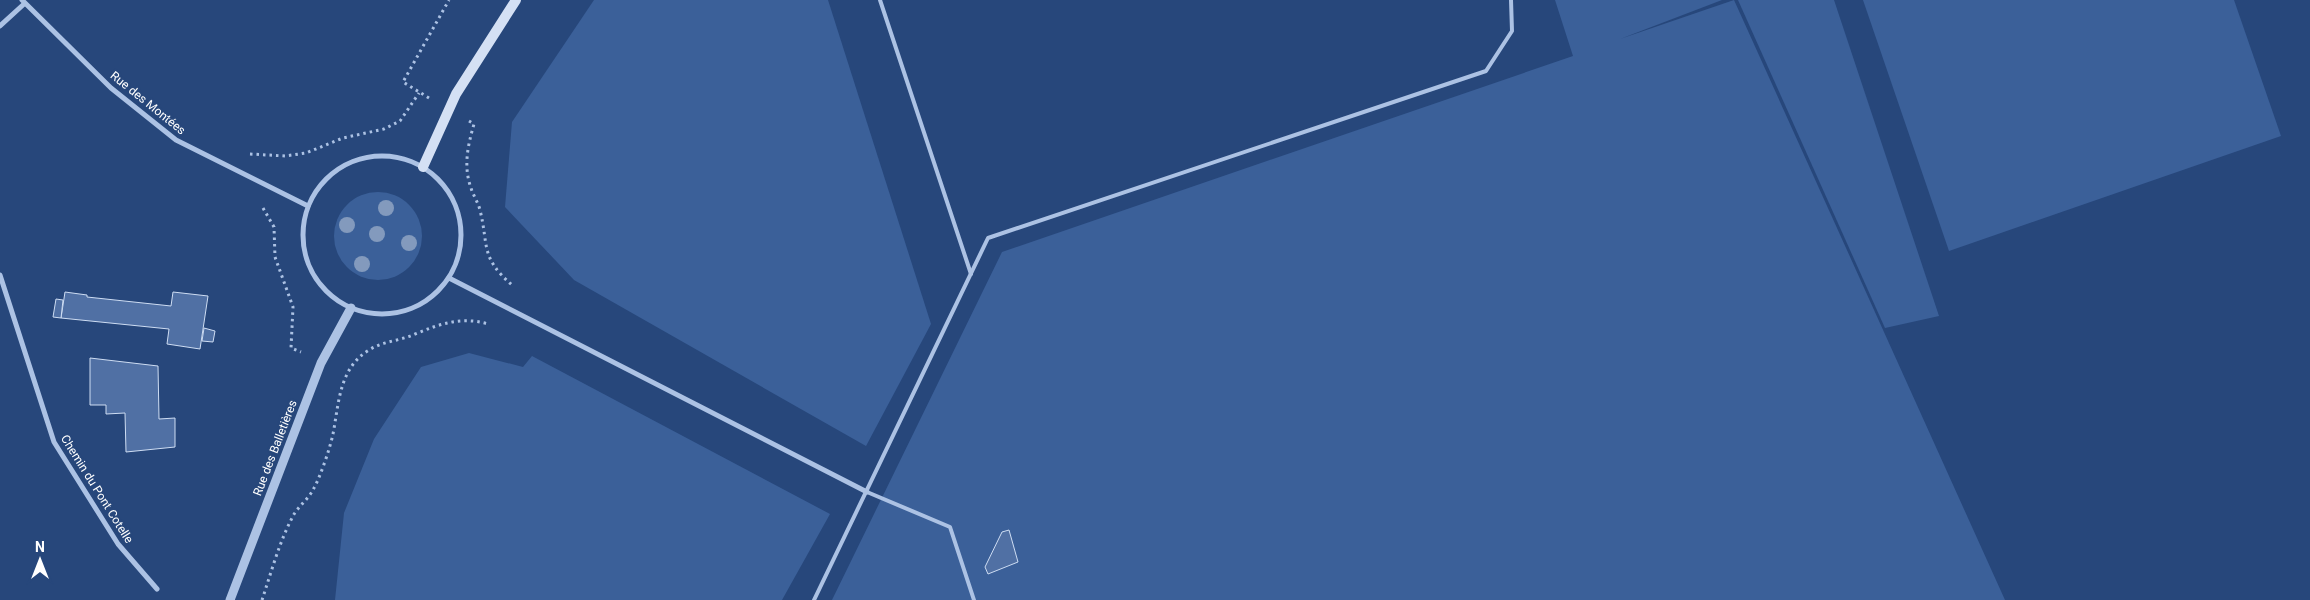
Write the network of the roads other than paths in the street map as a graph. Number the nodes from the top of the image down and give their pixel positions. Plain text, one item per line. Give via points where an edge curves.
1 (516, 0) edge
2 (880, 0) edge
3 (1511, 0) edge
4 (23, 2) edge
5 (0, 26) edge
6 (424, 167) junction
7 (308, 206) junction
8 (971, 274) junction
9 (0, 275) edge
10 (449, 278) junction
11 (352, 308) junction
12 (867, 492) junction
13 (157, 589) dead end
14 (230, 600) edge
15 (814, 600) edge
16 (974, 600) edge

1 - 6 main road via 456,94
2 - 8 lane
3 - 8 lane via 1512,31 1486,71 988,238
4 - 5 street
4 - 7 street, Rue des Montées via 111,88 176,140
6 - 7 street via 398,157 356,160 332,173
6 - 10 street via 452,196 461,222 459,256
7 - 11 street via 303,232 307,260 330,295
8 - 12 lane
9 - 13 street, Chemin du Pont Cotelle via 54,442 118,544
10 - 11 street via 430,299 408,310 375,314
10 - 12 street
11 - 14 street, Rue des Balletières via 321,363
12 - 15 lane
12 - 16 lane via 950,527

